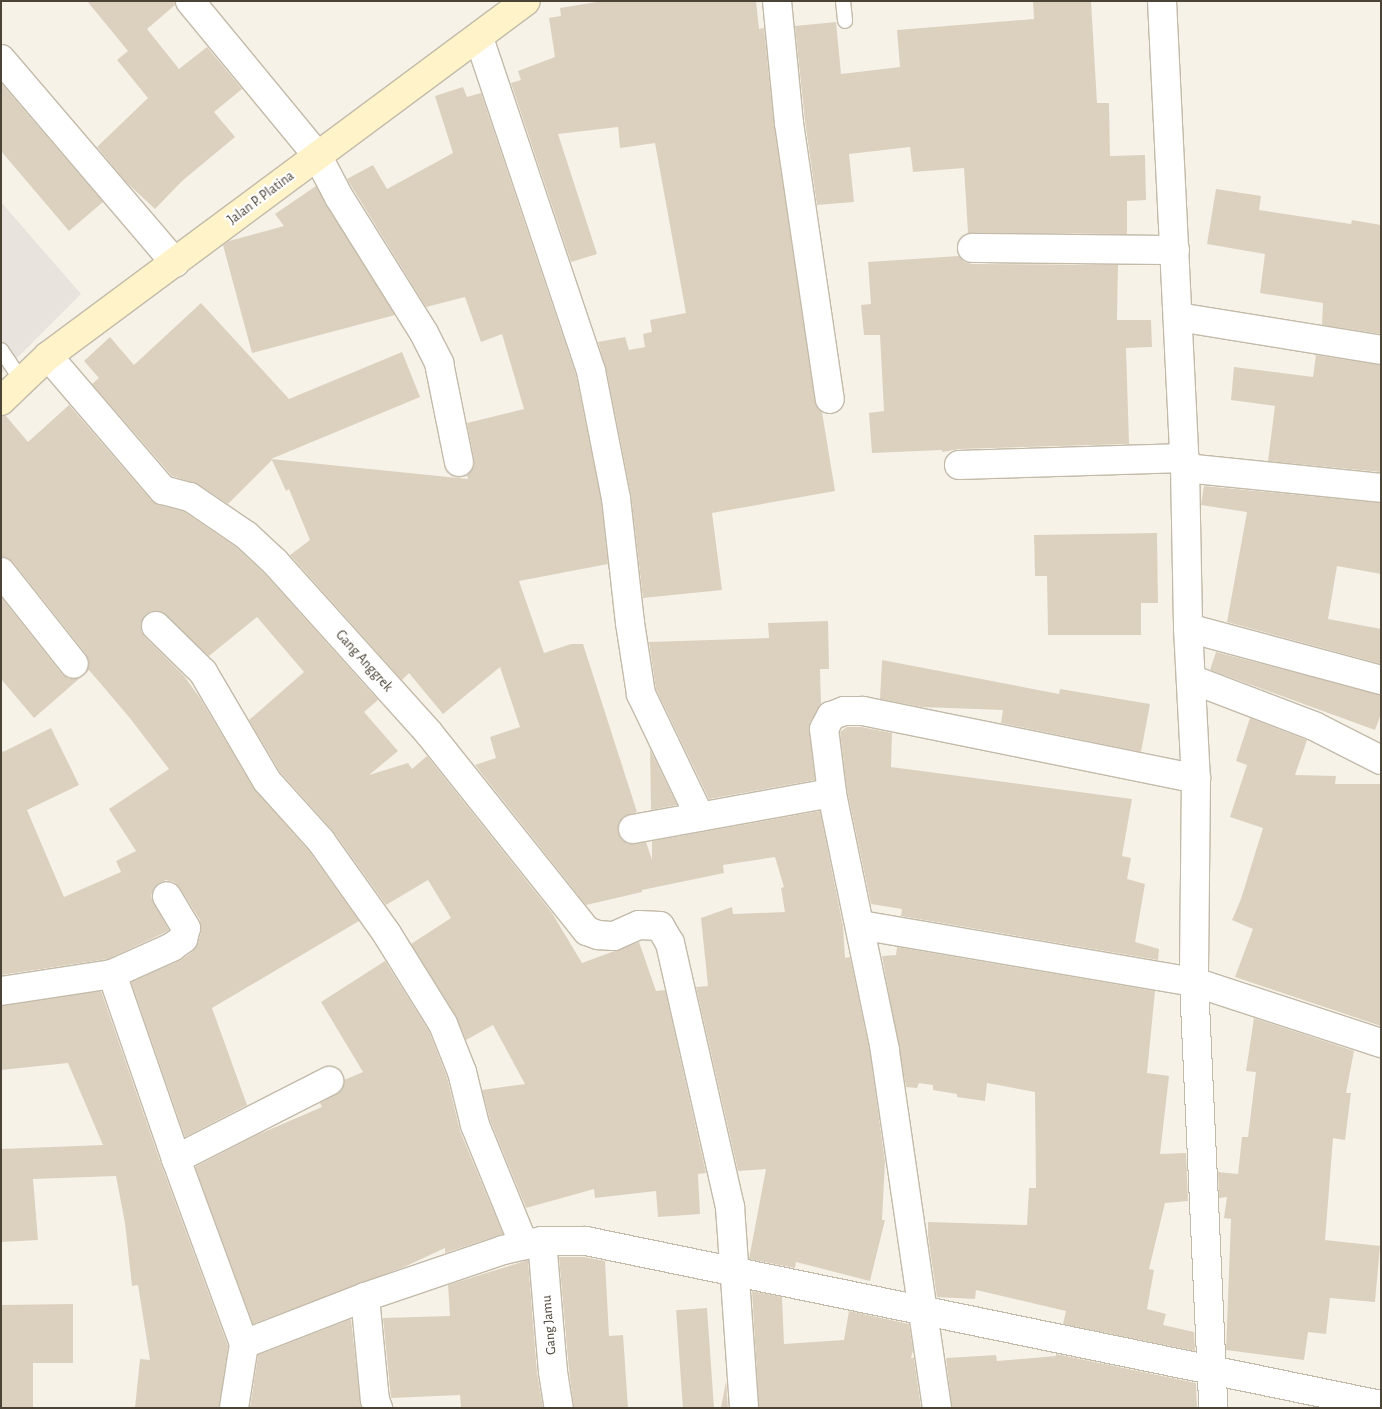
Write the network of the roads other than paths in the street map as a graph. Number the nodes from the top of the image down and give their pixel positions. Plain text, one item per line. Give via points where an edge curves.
1 (190, 1) edge
2 (526, 1) edge
3 (777, 1) edge
4 (843, 1) edge
5 (1162, 1) edge
6 (845, 21) dead end
7 (479, 38) junction
8 (1, 58) edge
9 (317, 155) junction
10 (972, 248) dead end
11 (1175, 250) junction
12 (175, 263) junction
13 (1178, 317) junction
14 (1, 350) edge
15 (1381, 350) edge
16 (48, 356) junction
17 (22, 381) junction
18 (830, 399) dead end
19 (1, 401) edge
20 (459, 462) dead end
21 (1185, 463) junction
22 (960, 465) dead end
23 (1381, 488) edge
24 (1, 572) edge
25 (156, 626) dead end
26 (1188, 628) junction
27 (74, 664) dead end
28 (1191, 679) junction
29 (1381, 680) edge
30 (1381, 760) edge
31 (1196, 779) junction
32 (832, 793) junction
33 (700, 817) junction
34 (633, 829) dead end
35 (167, 896) dead end
36 (860, 925) junction
37 (112, 974) junction
38 (1194, 982) junction
39 (1, 992) edge
40 (1381, 1043) edge
41 (329, 1081) dead end
42 (176, 1158) junction
43 (533, 1243) junction
44 (734, 1272) junction
45 (365, 1297) junction
46 (922, 1310) junction
47 (244, 1344) junction
48 (1211, 1371) junction
49 (1381, 1405) edge
50 (234, 1408) edge
51 (378, 1408) edge
52 (560, 1408) edge
53 (744, 1408) edge
54 (937, 1408) edge
55 (1212, 1408) edge

1 - 9 street
2 - 7 street, Jalan P. Platina
3 - 18 street via 789,123
4 - 6 lane
5 - 11 street
7 - 9 street, Jalan P. Platina
7 - 33 street via 591,371 616,498 641,694
8 - 12 street
9 - 12 street, Jalan P. Platina
9 - 20 street via 338,197 407,304 439,363
10 - 11 street
11 - 13 street
12 - 16 street, Jalan P. Platina
13 - 15 street
13 - 21 street
14 - 17 lane
16 - 17 street, Jalan P. Platina
16 - 44 street, Gang Anggrek via 163,490 190,497 246,535 275,562 428,732 587,931 614,936 639,925 660,926 670,942 730,1207
17 - 19 street, Jalan P. Platina
21 - 22 street
21 - 23 street
21 - 26 street
24 - 27 street
25 - 43 street, Gang Jamu via 203,672 267,781 321,841 387,934 443,1024 462,1072 475,1125
26 - 28 street
26 - 29 street
28 - 30 street via 1314,726
28 - 31 street
31 - 32 street via 863,711 831,716 824,729
31 - 38 street
32 - 33 street
32 - 36 street
33 - 34 street
35 - 37 street via 186,928 183,939
36 - 38 street
36 - 46 street via 885,1050
37 - 39 street
37 - 42 street
38 - 40 street
38 - 48 street
41 - 42 street
42 - 47 street
43 - 44 street via 586,1241
43 - 45 street via 503,1250
43 - 52 street, Gang Jamu
44 - 46 street
44 - 53 street
45 - 47 street
45 - 51 street
46 - 48 street
46 - 54 street
47 - 50 street
48 - 49 street
48 - 55 street

